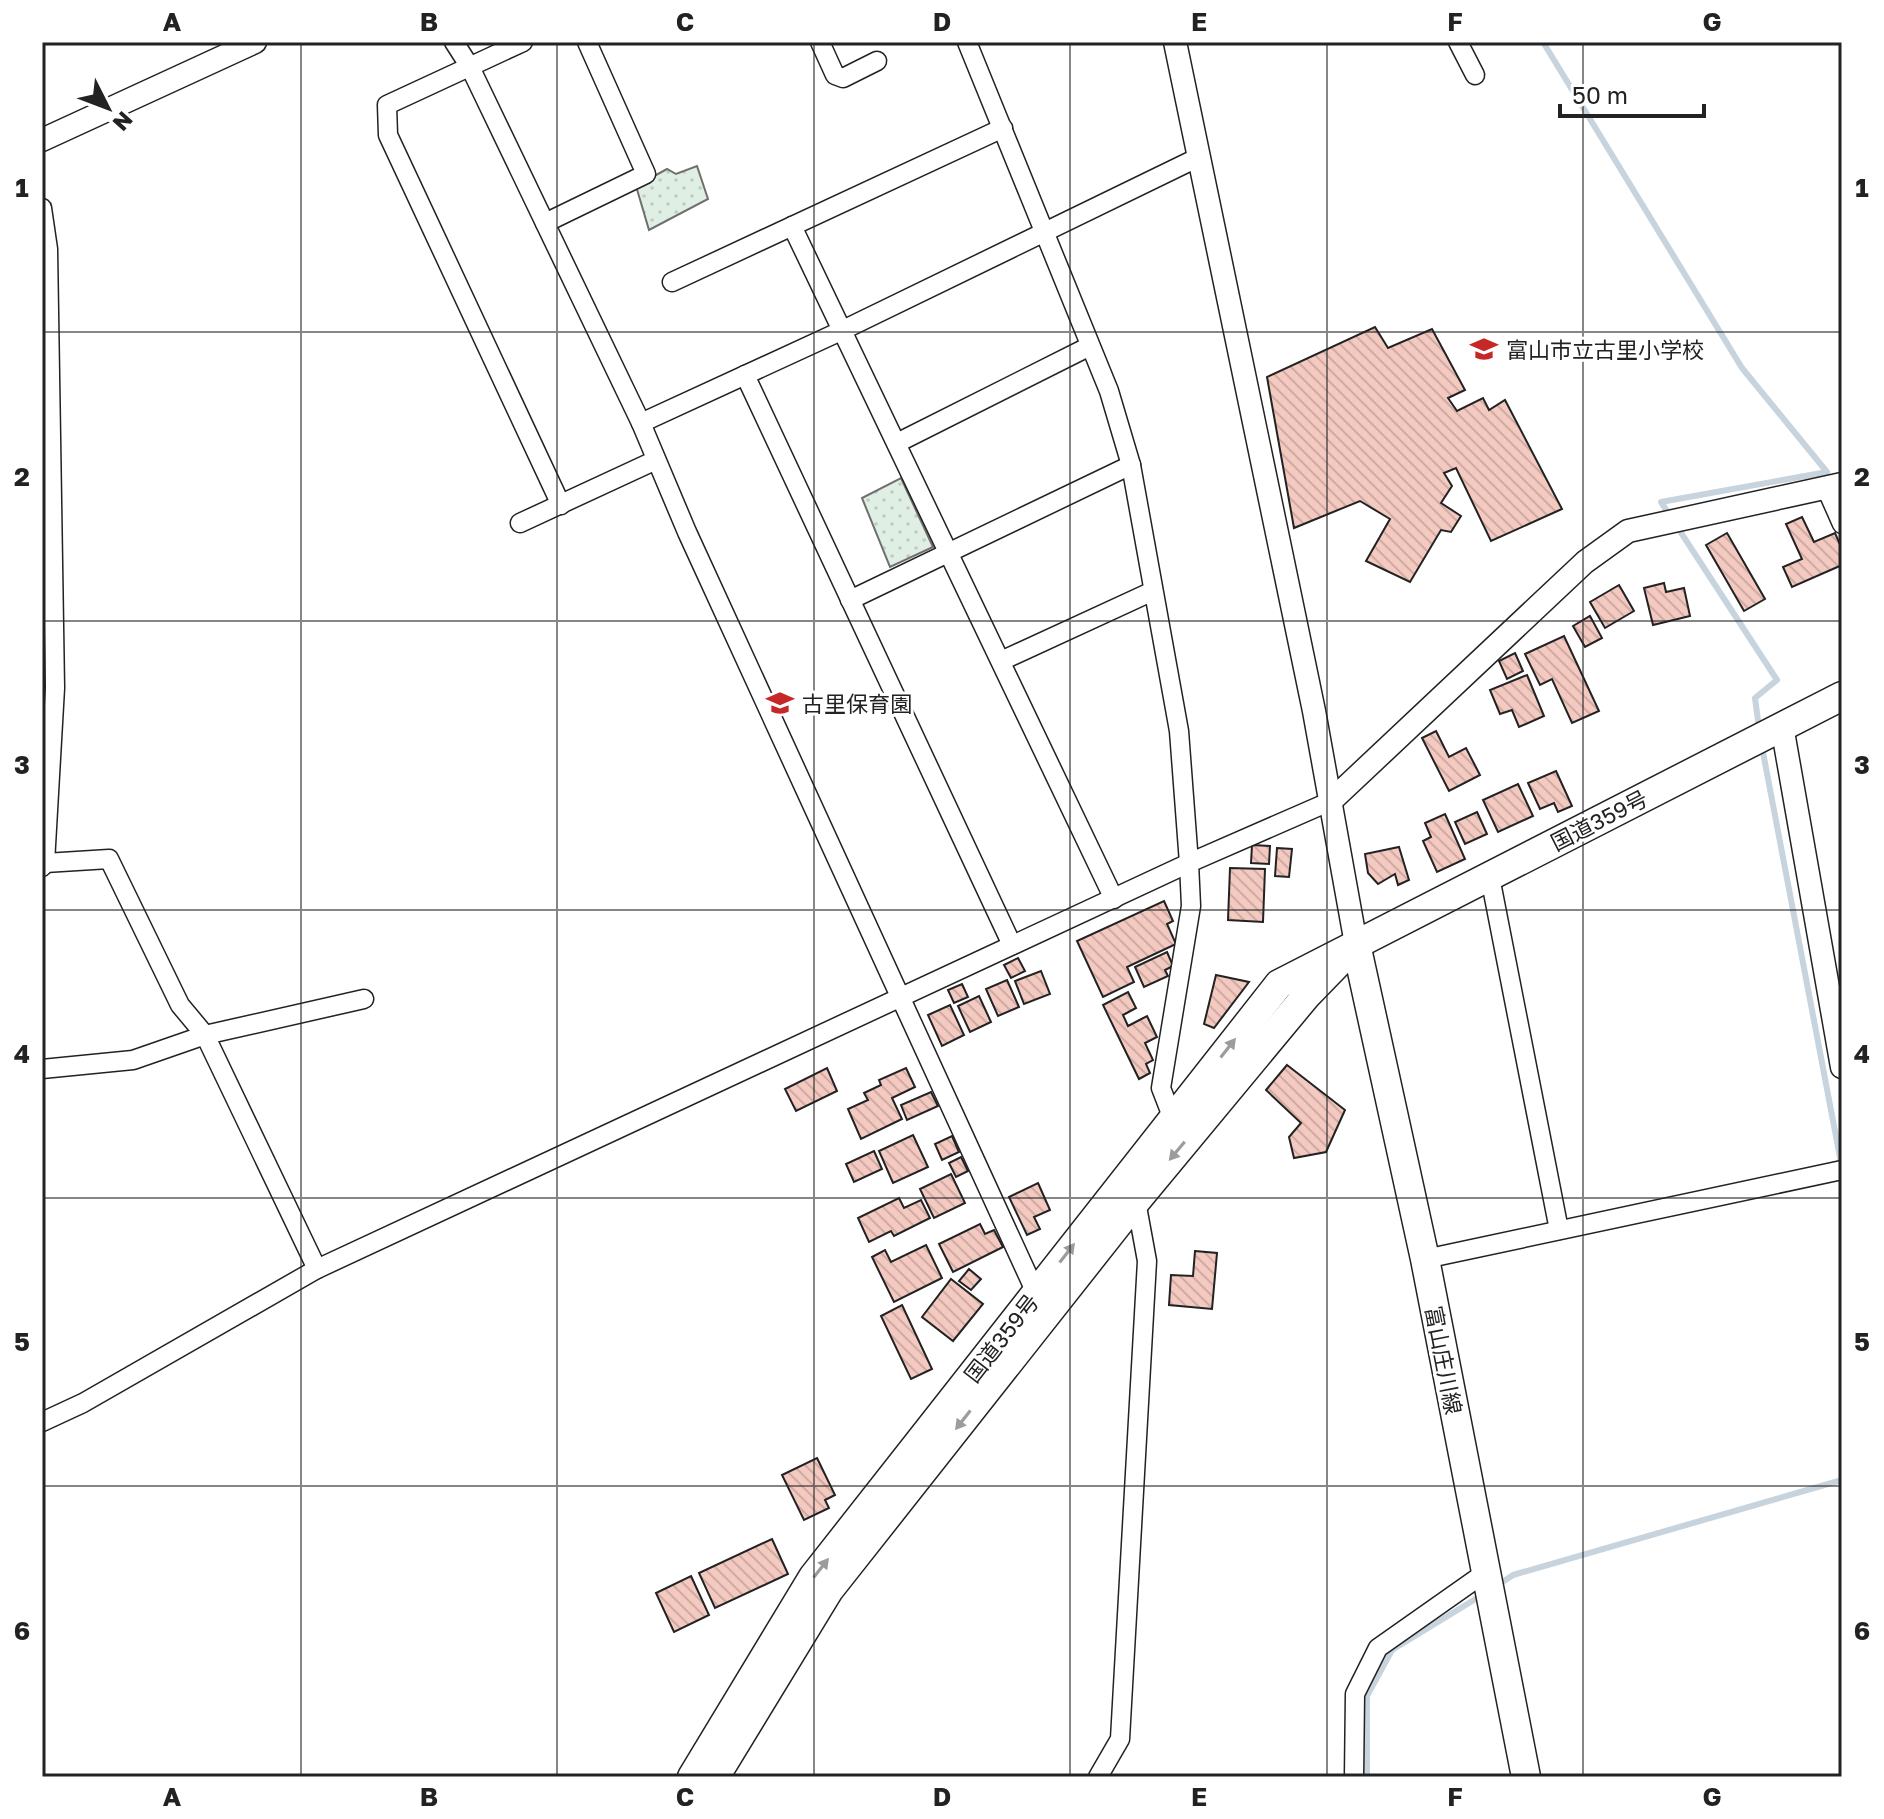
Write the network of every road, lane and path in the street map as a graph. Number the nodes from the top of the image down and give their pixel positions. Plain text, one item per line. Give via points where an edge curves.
1 (255, 42) edge
2 (454, 42) edge
3 (523, 42) edge
4 (587, 42) edge
5 (820, 42) edge
6 (967, 42) edge
7 (1175, 42) edge
8 (1458, 42) edge
9 (877, 61) dead end
10 (470, 67) junction
11 (1475, 75) dead end
12 (1003, 128) junction
13 (42, 140) edge
14 (1199, 157) junction
15 (42, 208) edge
16 (545, 223) junction
17 (792, 226) junction
18 (1044, 234) junction
19 (672, 282) dead end
20 (843, 330) junction
21 (1090, 346) junction
22 (745, 375) junction
23 (641, 423) junction
24 (897, 443) junction
25 (656, 460) junction
26 (1131, 465) junction
27 (1834, 486) edge
28 (561, 505) junction
29 (520, 523) dead end
30 (1842, 524) edge
31 (949, 552) junction
32 (1153, 591) junction
33 (850, 600) junction
34 (1001, 661) junction
35 (1842, 696) edge
36 (1782, 726) junction
37 (1331, 801) junction
38 (1189, 863) junction
39 (44, 865) edge
40 (1490, 877) junction
41 (1114, 899) junction
42 (1356, 944) junction
43 (1012, 945) junction
44 (901, 996) junction
45 (364, 999) dead end
46 (205, 1035) junction
47 (1842, 1067) edge
48 (42, 1069) edge
49 (1173, 1119) junction
50 (1842, 1170) edge
51 (1136, 1201) junction
52 (1559, 1230) junction
53 (1425, 1259) junction
54 (317, 1269) junction
55 (1036, 1293) junction
56 (42, 1422) edge
57 (1486, 1572) junction
58 (692, 1777) edge
59 (715, 1777) edge
60 (1098, 1777) edge
61 (1354, 1777) edge
62 (1526, 1777) edge

1 - 13 street
2 - 10 street
3 - 10 street
4 - 16 street via 646,174
5 - 9 street via 835,75 843,78
6 - 12 street
7 - 14 street
8 - 11 street
10 - 16 street
10 - 28 street via 387,105 388,135
12 - 17 street
12 - 18 street
14 - 18 street
14 - 37 street
15 - 39 street via 48,249 55,688
16 - 23 street
17 - 19 street
17 - 20 street
18 - 20 street
18 - 21 street
20 - 22 street
20 - 24 street
21 - 24 street
21 - 26 street
22 - 23 street
22 - 33 street
23 - 25 street
24 - 31 street
25 - 28 street
25 - 44 street
26 - 31 street
26 - 32 street
27 - 30 street
27 - 37 street via 1628,531 1585,562
28 - 29 street
31 - 33 street
31 - 34 street
32 - 34 street
32 - 38 street via 1179,731
33 - 43 street
34 - 41 street
35 - 36 main road, 国道359号
36 - 40 main road, 国道359号
36 - 47 street
37 - 38 street
37 - 42 street
38 - 41 street
38 - 49 street via 1191,906 1161,1088
39 - 46 street via 109,859 180,1005
40 - 42 main road, 国道359号
40 - 52 street
41 - 43 street
49 -> 42 main road, 国道359号 via 1279,984
42 -> 51 main road, 国道359号 via 1306,996
42 - 53 main road, 富山庄川線
43 - 44 street
44 - 54 street
44 - 55 street
45 - 46 street
46 - 48 street via 133,1060
46 - 54 street
55 -> 49 main road, 国道359号
50 - 52 street
51 -> 59 main road, 国道359号 via 829,1590
51 - 60 street via 1147,1261 1120,1739
52 - 53 street
53 - 57 main road, 富山庄川線
54 - 56 street
58 -> 55 main road, 国道359号 via 813,1577
57 - 61 street via 1378,1648 1355,1694
57 - 62 main road, 富山庄川線

